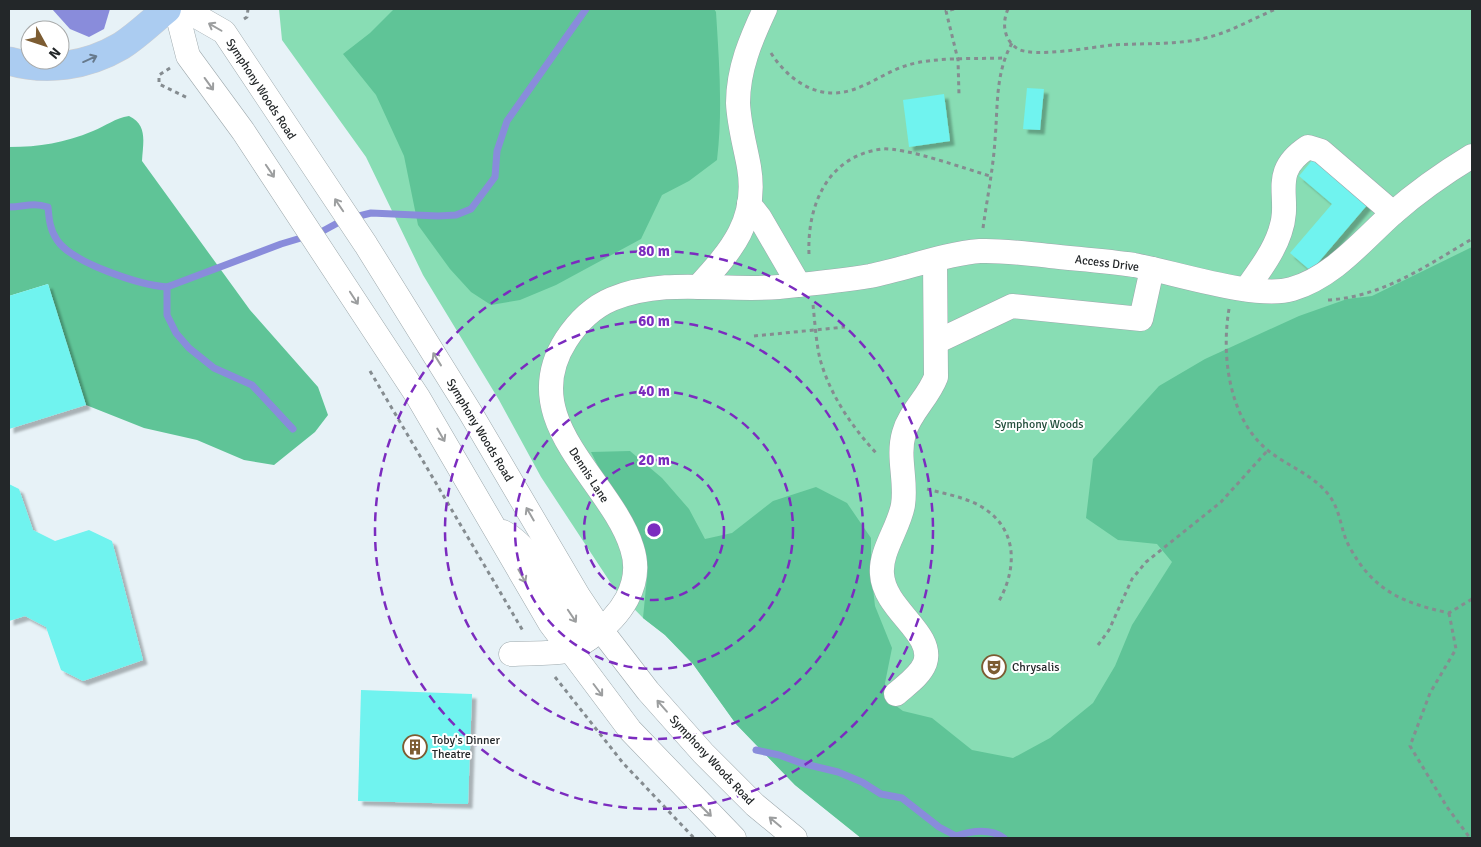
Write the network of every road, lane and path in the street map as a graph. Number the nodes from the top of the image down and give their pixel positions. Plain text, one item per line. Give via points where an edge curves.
1 (167, 9) edge
2 (176, 9) edge
3 (184, 9) edge
4 (248, 9) edge
5 (954, 9) edge
6 (1008, 9) edge
7 (1276, 9) edge
8 (247, 17) dead end
9 (762, 17) edge
10 (1012, 43) junction
11 (1004, 58) junction
12 (958, 60) junction
13 (9, 62) edge
14 (159, 75) dead end
15 (959, 95) dead end
16 (192, 101) dead end
17 (1472, 156) edge
18 (990, 176) junction
19 (750, 204) junction
20 (1393, 213) junction
21 (1472, 239) edge
22 (980, 251) junction
23 (935, 260) junction
24 (1152, 269) junction
25 (805, 284) junction
26 (698, 286) junction
27 (1240, 287) junction
28 (1293, 289) junction
29 (845, 327) dead end
30 (816, 330) junction
31 (754, 336) dead end
32 (936, 342) junction
33 (381, 389) dead end
34 (1268, 450) junction
35 (904, 475) junction
36 (1472, 599) edge
37 (999, 600) dead end
38 (1449, 613) junction
39 (524, 633) dead end
40 (586, 640) junction
41 (1098, 645) dead end
42 (511, 654) dead end
43 (896, 694) dead end
44 (755, 805) junction
45 (728, 836) edge
46 (794, 838) edge
47 (1470, 838) edge

13 -> 1 highway via 27,67 76,65 122,46
2 -> 40 street, Symphony Woods Road via 188,56 328,257 418,397 528,587
40 -> 3 street, Symphony Woods Road via 579,597 366,245 224,32
4 - 8 path
5 - 12 path via 946,11
6 - 10 path via 1003,19 1004,32
7 - 10 path via 1203,39 1172,43 1027,51
9 - 12 path via 772,54 782,68 809,88 828,94 851,90 909,64
9 - 19 street via 749,44 738,102 750,180
10 - 11 path
11 - 12 path
11 - 18 path via 999,75
12 - 15 path
14 - 16 path via 159,84
17 - 20 street, Access Drive
18 - 22 path
18 - 25 path via 883,149 844,164 828,179 816,200 809,225
19 - 25 street
19 - 26 street via 740,235 725,258
20 - 27 street via 1321,151 1308,147 1296,155 1286,169 1280,232 1265,263
20 - 28 street, Access Drive via 1324,274
21 - 28 path via 1390,287 1347,299 1314,301
22 - 23 street, Access Drive
22 - 24 street, Access Drive
23 - 25 street, Access Drive via 869,276
23 - 32 street
24 - 27 street, Access Drive
24 - 32 street via 1141,319 1012,306
25 - 26 street, Access Drive via 773,288
25 - 30 path
26 - 40 street, Dennis Lane via 664,286 634,291 608,301 589,313 574,329 555,361 553,408 560,427 574,455 624,530 635,563 631,593 619,613
27 - 28 street, Access Drive via 1265,292
27 - 34 path via 1226,328 1229,375 1241,417 1254,438
29 - 30 path
30 - 31 path
30 - 35 path via 820,358 844,413 876,453
32 - 35 street via 936,377 904,434 901,451
33 - 39 path
34 - 38 path via 1313,479 1328,493 1339,511 1349,545 1371,577 1400,599
34 - 41 path via 1221,502 1146,562 1132,579 1109,630
35 - 37 path via 927,489 973,503 997,520 1013,560 1006,588
35 - 43 street via 903,506 884,558 882,573 892,603 922,638 926,653 925,664 918,674
36 - 38 path
38 - 47 path via 1456,649 1430,693 1410,746
40 - 42 street
44 -> 40 street, Symphony Woods Road via 648,691
40 -> 45 street, Symphony Woods Road via 630,730
44 - 45 street
46 -> 44 street, Symphony Woods Road

